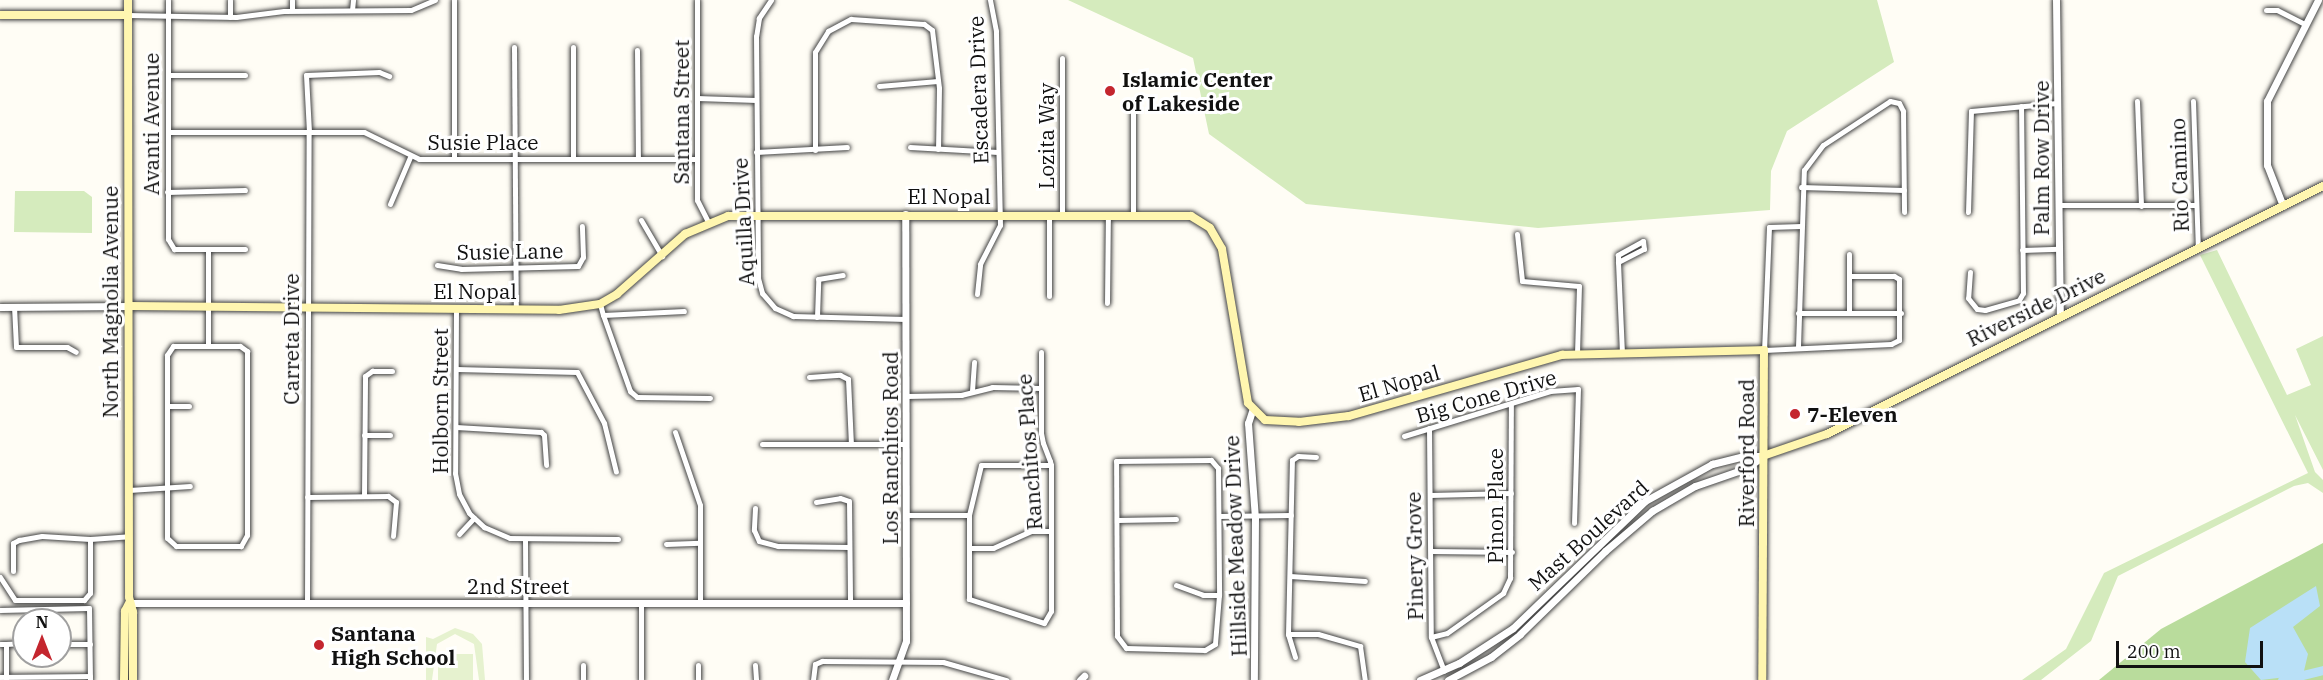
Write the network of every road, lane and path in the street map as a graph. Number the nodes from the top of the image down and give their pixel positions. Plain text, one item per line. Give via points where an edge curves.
1 (128, 0) edge
2 (168, 0) edge
3 (230, 0) edge
4 (292, 0) edge
5 (352, 0) edge
6 (435, 0) edge
7 (454, 0) edge
8 (698, 0) edge
9 (771, 0) edge
10 (990, 0) edge
11 (2056, 0) edge
12 (2318, 0) edge
13 (292, 10) junction
14 (352, 10) junction
15 (2266, 10) dead end
16 (0, 15) edge
17 (127, 15) junction
18 (168, 17) junction
19 (230, 17) junction
20 (2305, 24) junction
21 (573, 46) dead end
22 (514, 47) dead end
23 (637, 50) dead end
24 (1062, 58) dead end
25 (168, 75) junction
26 (245, 75) dead end
27 (389, 76) dead end
28 (938, 81) junction
29 (879, 86) dead end
30 (697, 98) junction
31 (756, 100) junction
32 (2137, 101) dead end
33 (2193, 101) dead end
34 (2057, 103) junction
35 (2021, 106) junction
36 (1133, 109) dead end
37 (168, 132) junction
38 (309, 132) junction
39 (847, 147) dead end
40 (910, 147) dead end
41 (938, 148) junction
42 (815, 150) junction
43 (756, 152) junction
44 (998, 152) junction
45 (410, 158) junction
46 (454, 158) junction
47 (638, 158) junction
48 (515, 159) junction
49 (573, 159) junction
50 (697, 159) junction
51 (2323, 186) edge
52 (1801, 187) junction
53 (245, 190) dead end
54 (1904, 190) junction
55 (168, 192) junction
56 (390, 204) dead end
57 (2058, 205) junction
58 (2194, 205) junction
59 (2142, 206) junction
60 (2283, 206) junction
61 (1904, 212) dead end
62 (1968, 212) dead end
63 (905, 214) junction
64 (999, 214) junction
65 (1049, 214) junction
66 (1062, 214) junction
67 (1108, 214) junction
68 (1133, 214) junction
69 (757, 215) junction
70 (641, 220) dead end
71 (708, 222) junction
72 (582, 226) dead end
73 (1801, 226) junction
74 (1517, 234) dead end
75 (2198, 248) junction
76 (208, 249) junction
77 (245, 249) dead end
78 (2059, 249) junction
79 (2022, 250) junction
80 (1849, 254) dead end
81 (662, 256) junction
82 (1618, 262) junction
83 (437, 265) dead end
84 (515, 269) junction
85 (1970, 272) dead end
86 (843, 275) dead end
87 (1849, 276) junction
88 (977, 294) dead end
89 (1049, 296) dead end
90 (1107, 303) dead end
91 (600, 304) junction
92 (0, 306) edge
93 (14, 306) junction
94 (129, 306) junction
95 (208, 306) junction
96 (307, 307) junction
97 (456, 309) junction
98 (516, 309) junction
99 (684, 311) dead end
100 (1798, 313) junction
101 (1849, 313) junction
102 (1901, 313) junction
103 (603, 315) junction
104 (2060, 316) junction
105 (817, 317) junction
106 (906, 319) junction
107 (208, 346) junction
108 (1798, 347) junction
109 (1764, 350) junction
110 (76, 352) dead end
111 (1041, 352) dead end
112 (1622, 353) junction
113 (1577, 355) junction
114 (974, 362) dead end
115 (456, 369) junction
116 (392, 371) dead end
117 (809, 376) dead end
118 (1040, 388) junction
119 (972, 391) junction
120 (906, 396) junction
121 (710, 398) dead end
122 (1511, 404) junction
123 (167, 406) junction
124 (189, 406) dead end
125 (1252, 411) junction
126 (456, 428) junction
127 (1429, 428) junction
128 (675, 432) dead end
129 (364, 435) junction
130 (390, 435) dead end
131 (1404, 436) dead end
132 (762, 444) dead end
133 (851, 444) junction
134 (906, 444) junction
135 (1763, 456) junction
136 (1316, 457) dead end
137 (546, 465) dead end
138 (1051, 465) junction
139 (616, 472) dead end
140 (190, 486) dead end
141 (129, 490) junction
142 (166, 490) junction
143 (1511, 493) junction
144 (1430, 495) junction
145 (364, 496) junction
146 (307, 497) junction
147 (816, 502) dead end
148 (755, 508) dead end
149 (907, 515) junction
150 (969, 515) junction
151 (1291, 515) junction
152 (1219, 516) junction
153 (474, 518) junction
154 (1255, 518) junction
155 (1176, 519) dead end
156 (1117, 520) junction
157 (1574, 523) dead end
158 (1051, 531) junction
159 (459, 534) dead end
160 (1608, 534) junction
161 (129, 536) junction
162 (393, 536) dead end
163 (90, 539) junction
164 (525, 539) junction
165 (618, 539) dead end
166 (1615, 542) junction
167 (700, 543) junction
168 (666, 544) dead end
169 (849, 547) junction
170 (969, 548) junction
171 (1431, 551) junction
172 (1512, 552) junction
173 (13, 571) dead end
174 (1290, 576) junction
175 (0, 577) edge
176 (1365, 581) dead end
177 (1176, 585) dead end
178 (1219, 595) junction
179 (526, 602) junction
180 (129, 603) junction
181 (307, 603) junction
182 (700, 603) junction
183 (850, 603) junction
184 (906, 603) junction
185 (641, 604) junction
186 (0, 610) edge
187 (1288, 634) junction
188 (1431, 637) junction
189 (3, 644) edge
190 (72, 644) edge
191 (90, 644) junction
192 (1295, 657) dead end
193 (900, 662) junction
194 (583, 665) dead end
195 (698, 665) dead end
196 (755, 665) dead end
197 (1444, 671) junction
198 (4, 678) edge
199 (90, 678) edge
200 (993, 678) edge
201 (124, 680) edge
202 (134, 680) edge
203 (526, 680) edge
204 (583, 680) edge
205 (641, 680) edge
206 (698, 680) edge
207 (756, 680) edge
208 (813, 680) edge
209 (892, 680) edge
210 (1006, 680) edge
211 (1254, 680) edge
212 (1365, 680) edge
213 (1420, 680) edge
214 (1448, 680) edge
215 (1762, 680) edge

1 - 17 main road, North Magnolia Avenue
2 - 18 street, Avanti Avenue
3 - 19 street
4 - 13 street
5 - 14 street
6 - 14 street via 411,10
7 - 46 street
8 - 30 street, Santana Street
9 - 31 street, Aquilla Drive via 757,29
10 - 44 street, Escadera Drive via 996,31
11 - 34 street, Palm Row Drive
12 - 20 street
13 - 14 street
13 - 19 street
15 - 20 street via 2277,10
16 - 17 main road
17 - 18 street
17 - 94 main road, North Magnolia Avenue
18 - 19 street
18 - 25 street, Avanti Avenue
20 - 60 street via 2267,101 2267,165
21 - 49 street
22 - 48 street
23 - 47 street
24 - 66 street, Lozita Way
25 - 26 street
25 - 37 street, Avanti Avenue
27 - 38 street, Carreta Drive via 380,72 306,75
28 - 29 street
28 - 41 street
28 - 42 street via 932,30 924,24 851,19 828,31 815,52
30 - 31 street
30 - 50 street, Santana Street
31 - 43 street, Aquilla Drive
32 - 59 street
33 - 58 street, Rio Camino
34 - 35 street
34 - 57 street, Palm Row Drive
35 - 62 street via 1976,109 1970,113
35 - 79 street
36 - 68 street
37 - 38 street, Susie Place
37 - 55 street, Avanti Avenue
38 - 45 street, Susie Place via 369,133
38 - 96 street, Carreta Drive
39 - 42 street
40 - 41 street
41 - 44 street
42 - 43 street
43 - 69 street, Aquilla Drive
44 - 64 street, Escadera Drive
45 - 46 street, Susie Place
45 - 56 street
46 - 48 street, Susie Place
47 - 49 street, Susie Place
47 - 50 street, Susie Place
48 - 49 street, Susie Place
48 - 84 street
50 - 71 street, Santana Street via 697,200
51 - 60 main road, Riverside Drive
52 - 54 street
52 - 54 street via 1804,170 1822,145 1890,101 1899,103 1903,111
52 - 73 street
53 - 55 street
54 - 61 street
55 - 76 street, Avanti Avenue via 170,247
57 - 59 street
57 - 78 street, Palm Row Drive
58 - 59 street
58 - 75 street, Rio Camino
60 - 75 main road, Riverside Drive
63 - 64 main road, El Nopal
63 - 69 main road, El Nopal
63 - 106 street, Los Ranchitos Road
64 - 65 main road, El Nopal
64 - 88 street, Escadera Drive via 997,234 980,264
65 - 66 main road, El Nopal
65 - 89 street
66 - 67 main road, El Nopal
67 - 68 main road, El Nopal
67 - 90 street
68 - 125 main road, El Nopal via 1191,216 1210,228 1218,240
69 - 71 main road, El Nopal
69 - 105 street, Aquilla Drive via 758,278 764,297 783,313
70 - 81 street
71 - 81 main road, El Nopal via 685,234
72 - 84 street, Susie Lane via 583,257 578,266
73 - 100 street
73 - 109 street, Riverford Road via 1769,227
74 - 113 street via 1522,281 1579,286
75 - 104 main road, Riverside Drive
76 - 77 street
76 - 95 street
78 - 79 street
78 - 104 street, Palm Row Drive
79 - 85 street via 2024,291 2019,300 1988,310 1977,309 1968,298
80 - 87 street
81 - 91 main road, El Nopal
82 - 82 street via 1619,254 1643,241 1644,249
82 - 112 street
83 - 84 street, Susie Lane
84 - 98 street
86 - 105 street via 818,279
87 - 101 street
87 - 102 street via 1894,276 1900,283
91 - 98 main road, El Nopal via 559,310
91 - 103 street
92 - 93 street, El Nopal
93 - 94 street, El Nopal
93 - 110 street via 16,347 67,348
94 - 95 main road, El Nopal
94 - 141 main road, North Magnolia Avenue
95 - 96 main road, El Nopal
95 - 107 street
96 - 97 main road, El Nopal
96 - 146 street, Carreta Drive
97 - 98 main road, El Nopal
97 - 115 street, Holborn Street
99 - 103 street
100 - 101 street
100 - 108 street
101 - 102 street
102 - 108 street via 1900,337 1891,344
103 - 121 street via 630,390 637,397
104 - 135 main road, Riverside Drive via 1827,434
105 - 106 street, Aquilla Drive
106 - 120 street, Los Ranchitos Road
107 - 123 street via 169,349
107 - 142 street via 240,346 247,351 247,538 241,546 170,543
108 - 109 street
109 - 112 main road, El Nopal
109 - 135 main road, Riverford Road
111 - 118 street, Ranchitos Place
112 - 113 main road, El Nopal
113 - 125 main road, El Nopal via 1540,360 1328,420 1265,420
114 - 119 street
115 - 126 street, Holborn Street
115 - 139 street via 577,372 604,423
116 - 129 street via 372,371 365,376
117 - 133 street via 840,375 848,379
118 - 119 street
118 - 138 street, Ranchitos Place via 1041,433
119 - 120 street via 960,395
120 - 134 street, Los Ranchitos Road
122 - 127 street, Big Cone Drive
122 - 143 street, Pinon Place
122 - 157 street, Big Cone Drive via 1550,391 1578,389
123 - 124 street
123 - 142 street
125 - 154 street, Hillside Meadow Drive via 1248,423
126 - 137 street via 541,432
126 - 153 street, Holborn Street via 457,488
127 - 131 street, Big Cone Drive
127 - 144 street, Pinery Grove
128 - 167 street via 699,496
129 - 130 street
129 - 145 street
132 - 133 street
133 - 134 street
134 - 149 street, Los Ranchitos Road
135 - 160 street, Mast Boulevard via 1733,459 1690,474 1645,501
135 - 166 street, Mast Boulevard via 1747,468 1717,476 1675,496
135 - 215 main road, Riverford Road
136 - 151 street via 1298,456 1293,460
138 - 150 street via 981,465
138 - 158 street, Ranchitos Place
140 - 142 street
141 - 142 street
141 - 161 main road, North Magnolia Avenue
143 - 144 street
143 - 172 street, Pinon Place
144 - 171 street, Pinery Grove
145 - 146 street
145 - 162 street via 393,498
146 - 181 street, Carreta Drive
147 - 169 street via 840,498 849,501
148 - 169 street via 754,530 759,541 778,546
149 - 150 street
149 - 184 street, Los Ranchitos Road
150 - 170 street
151 - 154 street
151 - 174 street
152 - 154 street
152 - 156 street via 1218,468 1211,460 1116,461
152 - 178 street
153 - 159 street
153 - 164 street, Holborn Street via 497,534
154 - 211 street, Hillside Meadow Drive
155 - 156 street
156 - 178 street via 1118,636 1126,648 1205,650 1215,644
158 - 170 street via 1031,531 993,548
158 - 170 street, Ranchitos Place via 1048,621 969,599
160 - 166 street
160 - 197 street, Mast Boulevard via 1513,628
161 - 163 street
161 - 180 main road, North Magnolia Avenue
163 - 173 street via 70,535 19,540 13,543
163 - 175 street via 90,593 84,600 15,600
164 - 165 street, Holborn Street
164 - 179 street
166 - 214 street, Mast Boulevard via 1520,634 1491,657
167 - 168 street
167 - 182 street
169 - 183 street
171 - 172 street
171 - 188 street, Pinery Grove
172 - 188 street, Pinon Place via 1512,573 1503,593 1447,633
174 - 176 street
174 - 187 street
177 - 178 street via 1203,595
179 - 181 street, 2nd Street
179 - 185 street, 2nd Street
179 - 203 street
180 - 181 street, 2nd Street
180 - 201 main road, North Magnolia Avenue via 125,611
180 - 202 main road, North Magnolia Avenue via 133,612
182 - 183 street, 2nd Street
182 - 185 street, 2nd Street
183 - 184 street, 2nd Street
184 - 193 street, Los Ranchitos Road via 906,640
185 - 205 street
186 - 191 street via 88,608
187 - 192 street
187 - 212 street via 1318,634 1360,646
188 - 197 street, Pinery Grove
189 - 198 street
190 - 191 street
191 - 199 street
193 - 200 street via 943,662
193 - 208 street via 815,664
193 - 209 street, Los Ranchitos Road
194 - 204 street
195 - 206 street
196 - 207 street
197 - 213 street, Mast Boulevard
197 - 214 street, Pinery Grove
198 - 199 street
200 - 210 street

